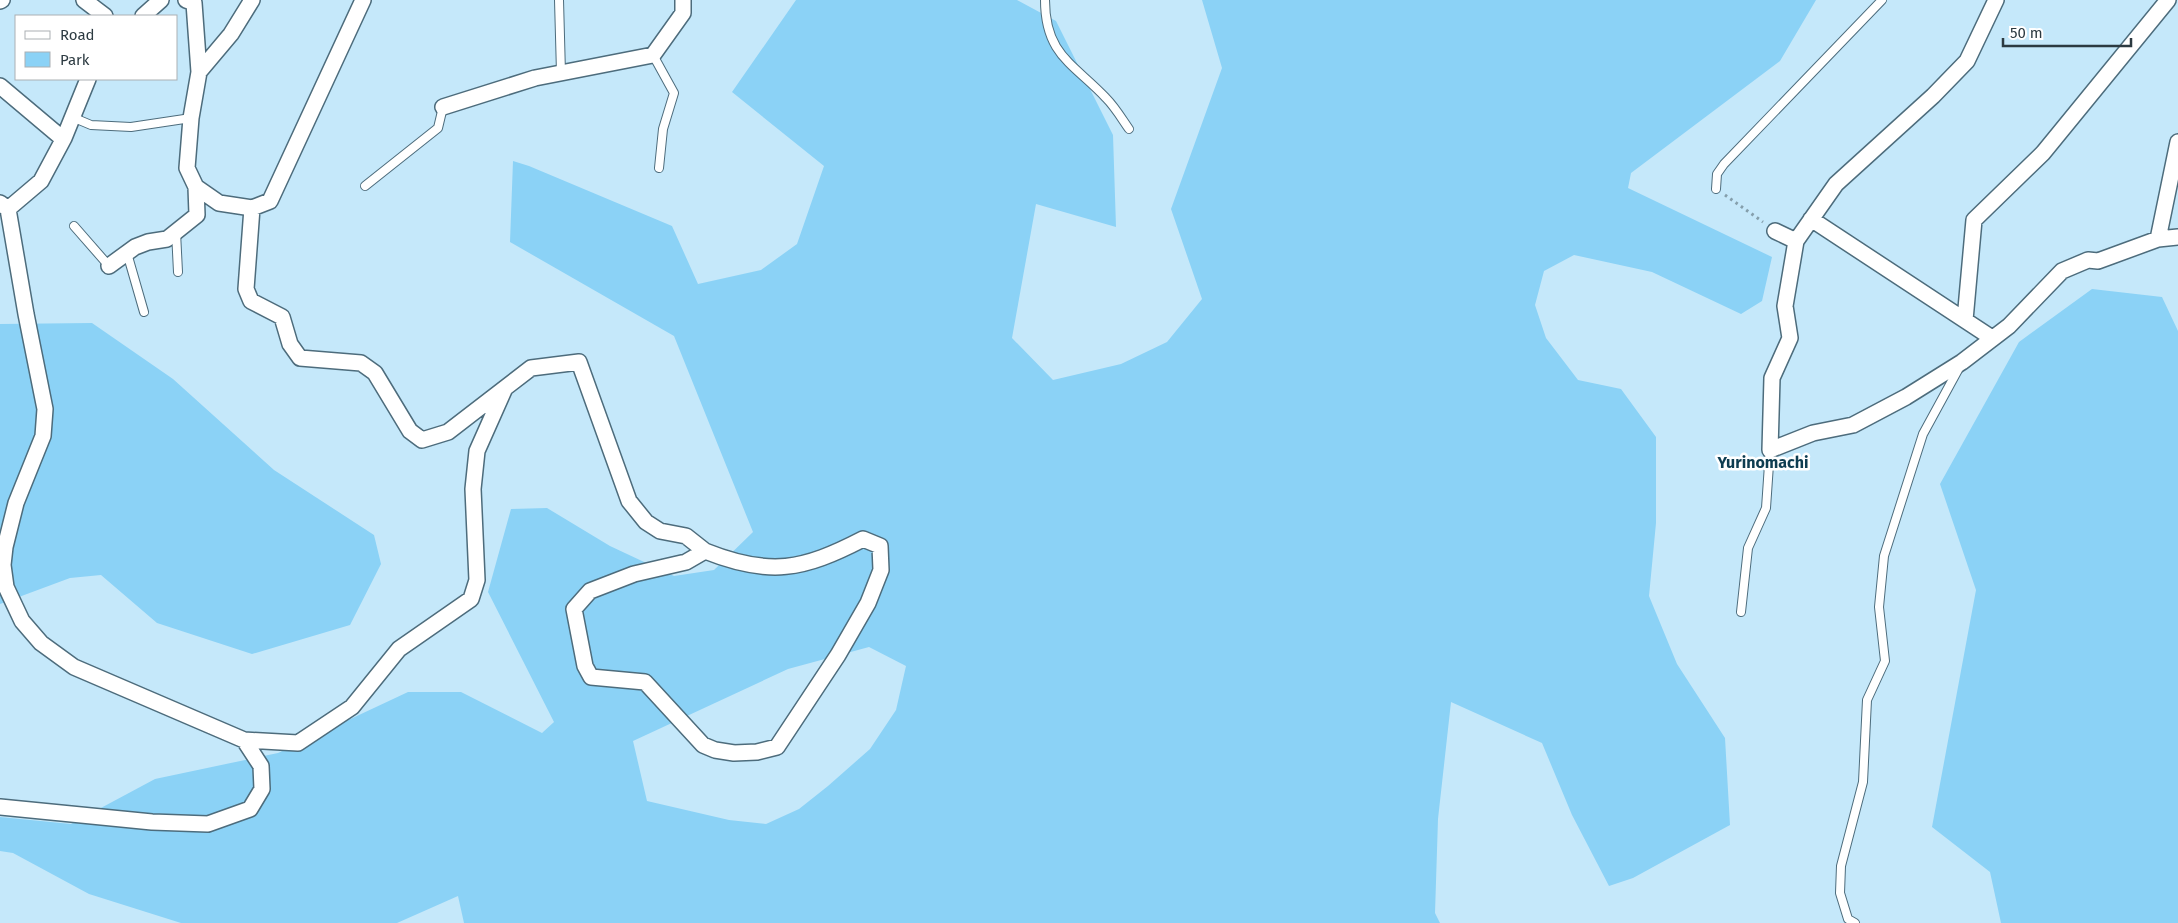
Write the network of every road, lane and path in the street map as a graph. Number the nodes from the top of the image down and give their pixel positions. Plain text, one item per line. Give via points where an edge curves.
1 (84, 0) edge
2 (161, 0) edge
3 (186, 0) edge
4 (252, 0) edge
5 (363, 0) edge
6 (559, 0) edge
7 (683, 0) edge
8 (1045, 0) edge
9 (1882, 0) edge
10 (1996, 0) edge
11 (2168, 0) edge
12 (105, 15) edge
13 (144, 15) edge
14 (653, 55) junction
15 (199, 72) junction
16 (561, 73) junction
17 (88, 80) edge
18 (0, 86) edge
19 (443, 108) joint
20 (72, 117) junction
21 (191, 118) junction
22 (1129, 129) dead end
23 (63, 140) junction
24 (2178, 142) edge
25 (660, 168) dead end
26 (365, 186) dead end
27 (196, 187) junction
28 (1716, 189) joint
29 (4, 206) edge
30 (252, 208) junction
31 (1811, 219) junction
32 (74, 226) dead end
33 (176, 231) junction
34 (1775, 231) joint
35 (2178, 237) edge
36 (2158, 239) junction
37 (1796, 241) junction
38 (127, 253) junction
39 (109, 266) joint
40 (178, 272) dead end
41 (144, 312) dead end
42 (1965, 320) junction
43 (1992, 338) junction
44 (1962, 362) junction
45 (505, 388) junction
46 (1770, 450) junction
47 (705, 551) junction
48 (1741, 612) dead end
49 (244, 740) junction
50 (0, 807) edge
51 (1855, 923) edge

1 - 12 street
2 - 13 street
3 - 15 street via 194,4
4 - 15 street via 231,34
5 - 30 street via 270,201
6 - 16 lane
7 - 14 street via 683,13
8 - 22 lane via 1050,37 1065,61 1107,98
9 - 28 lane via 1724,164 1717,174
10 - 31 street via 1967,60 1933,96 1836,184
11 - 42 street via 2043,153 1974,220
14 - 16 street
14 - 25 lane via 674,93 663,129
15 - 21 street
16 - 19 street via 534,78
17 - 20 street
18 - 23 street
19 - 26 lane via 438,128
20 - 21 lane via 91,125 131,127
20 - 23 street
21 - 27 street via 187,168
23 - 29 street via 41,180
24 - 36 street
27 - 30 street via 219,203
27 - 33 street via 197,215
28 - 34 path
29 - 49 street via 45,409 43,436 16,504 5,548 6,587 22,621 41,643 74,667
30 - 45 street via 246,289 251,301 282,317 290,344 300,358 361,362 375,374 410,431 422,440 448,432
31 - 37 street
31 - 42 street
32 - 39 lane
33 - 38 street via 167,239 148,242
33 - 40 lane
34 - 37 street
35 - 36 street
36 - 43 street via 2098,261 2088,260 2062,272 2009,326
37 - 46 street via 1785,306 1790,338 1772,378
38 - 39 street
38 - 41 lane
42 - 43 street
43 - 44 street
44 - 46 street via 1853,425 1813,433
44 - 51 lane via 1923,434 1884,556 1879,607 1886,661 1867,700 1863,782 1841,866 1840,893 1848,919
45 - 47 street via 531,368 579,362 629,501 646,522 660,531 686,536
45 - 49 street via 477,451 474,489 477,580 471,599 398,650 352,707 298,743
46 - 48 lane via 1766,508 1748,548
47 - 47 street via 686,562 634,574 590,591 574,609 585,666 591,677 645,682 703,745 715,750 757,752 777,747 838,656 868,603 881,570 880,546 863,539 816,560 785,568 732,562
49 - 50 street via 262,766 262,790 250,809 208,824 152,822

